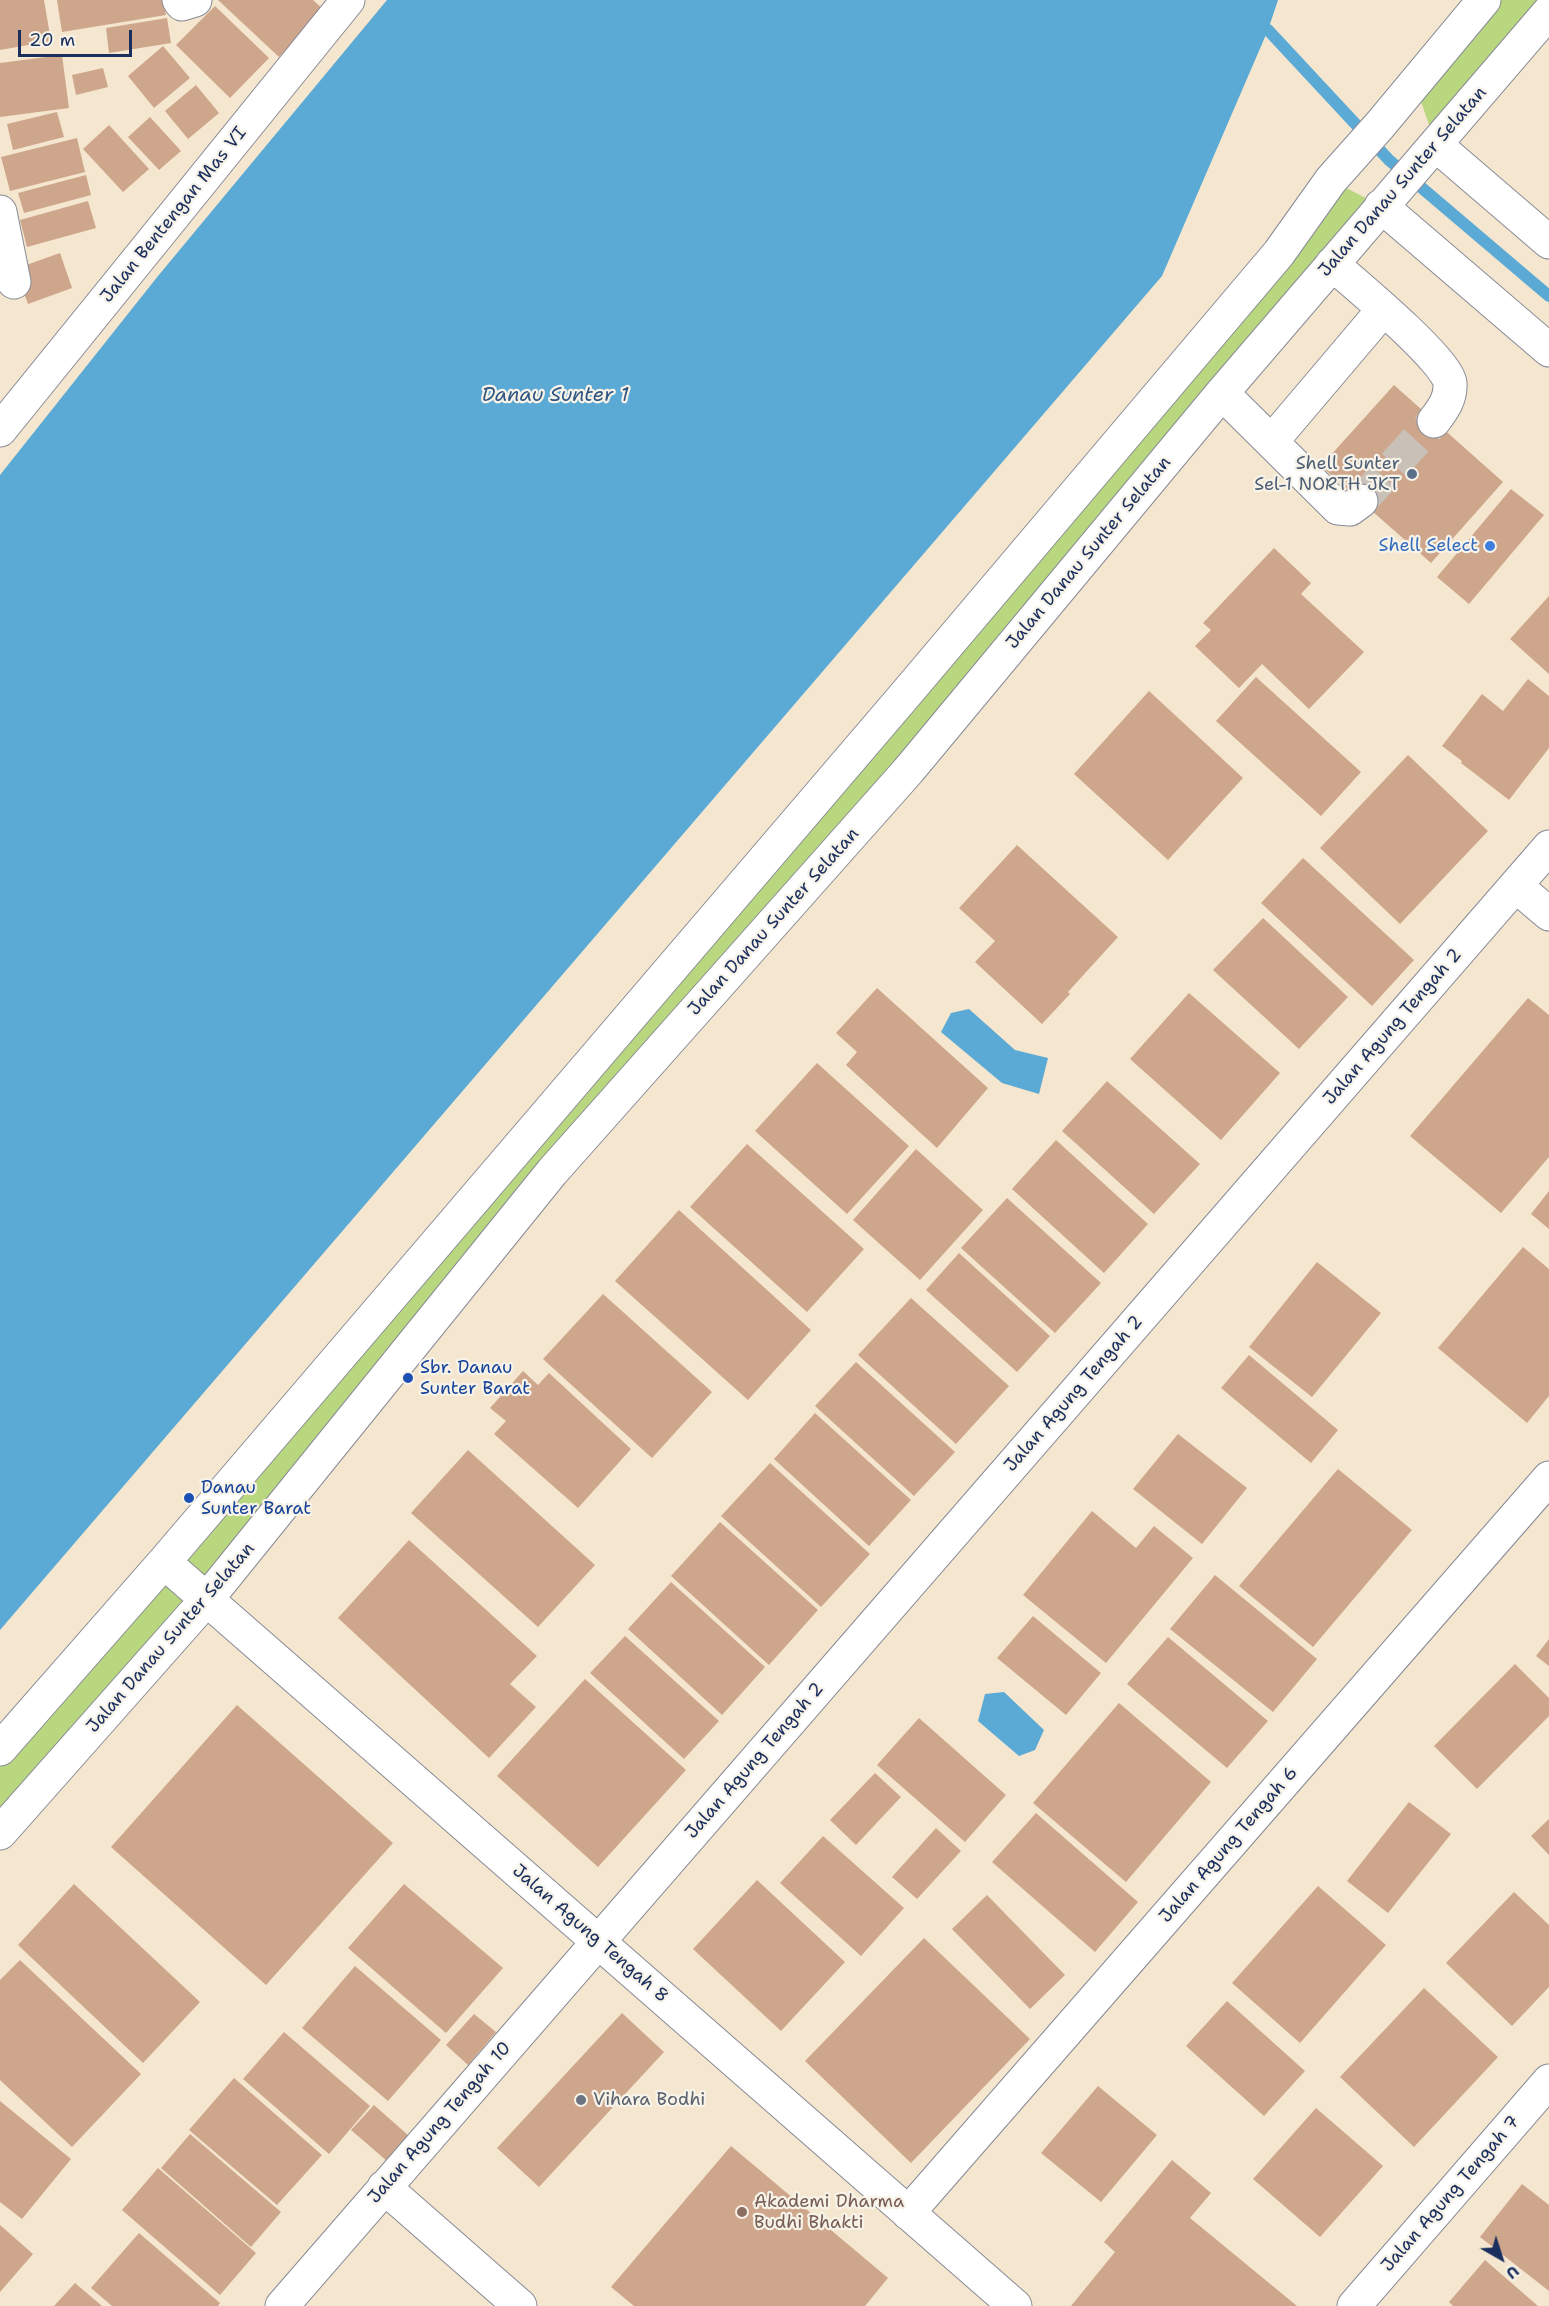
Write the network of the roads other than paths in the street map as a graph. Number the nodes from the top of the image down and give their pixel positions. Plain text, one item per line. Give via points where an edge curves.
1 (179, 0) edge
2 (195, 0) edge
3 (348, 0) edge
4 (1485, 0) edge
5 (1549, 12) edge
6 (1428, 153) junction
7 (1388, 198) junction
8 (0, 212) edge
9 (1549, 242) edge
10 (1332, 264) junction
11 (14, 282) dead end
12 (1383, 310) junction
13 (1549, 351) edge
14 (1222, 393) junction
15 (1434, 421) tunnel mouth
16 (0, 429) edge
17 (1272, 441) junction
18 (1361, 501) tunnel mouth
19 (1549, 847) edge
20 (1516, 886) junction
21 (1549, 914) edge
22 (1549, 1478) edge
23 (164, 1562) junction
24 (207, 1599) junction
25 (0, 1749) edge
26 (0, 1833) edge
27 (598, 1941) junction
28 (1549, 2081) edge
29 (384, 2187) junction
30 (908, 2213) junction
31 (282, 2306) edge
32 (520, 2306) edge
33 (1015, 2306) edge
34 (1354, 2306) edge

1 - 2 street via 182,4
3 - 16 street, Jalan Bentengan Mas VI
4 - 23 street via 1331,180 1279,253
5 - 6 street, Jalan Danau Sunter Selatan
6 - 7 street, Jalan Danau Sunter Selatan
6 - 9 street
7 - 10 street, Jalan Danau Sunter Selatan
7 - 13 street
8 - 11 street
10 - 12 street
10 - 14 street, Jalan Danau Sunter Selatan
12 - 15 street via 1436,360 1450,381 1448,401
12 - 17 street
14 - 17 street
14 - 24 street, Jalan Danau Sunter Selatan via 908,771 552,1172
17 - 18 street via 1338,508 1350,509
19 - 20 street, Jalan Agung Tengah 2
20 - 21 street
20 - 27 street, Jalan Agung Tengah 2
22 - 30 street, Jalan Agung Tengah 6
23 - 24 street, Jalan Agung Tengah 8
23 - 25 street
24 - 26 street, Jalan Danau Sunter Selatan
24 - 27 street, Jalan Agung Tengah 8
27 - 29 street, Jalan Agung Tengah 10
27 - 30 street, Jalan Agung Tengah 8
28 - 34 street, Jalan Agung Tengah 7
29 - 31 street, Jalan Agung Tengah 10
29 - 32 street
30 - 33 street, Jalan Agung Tengah 8

